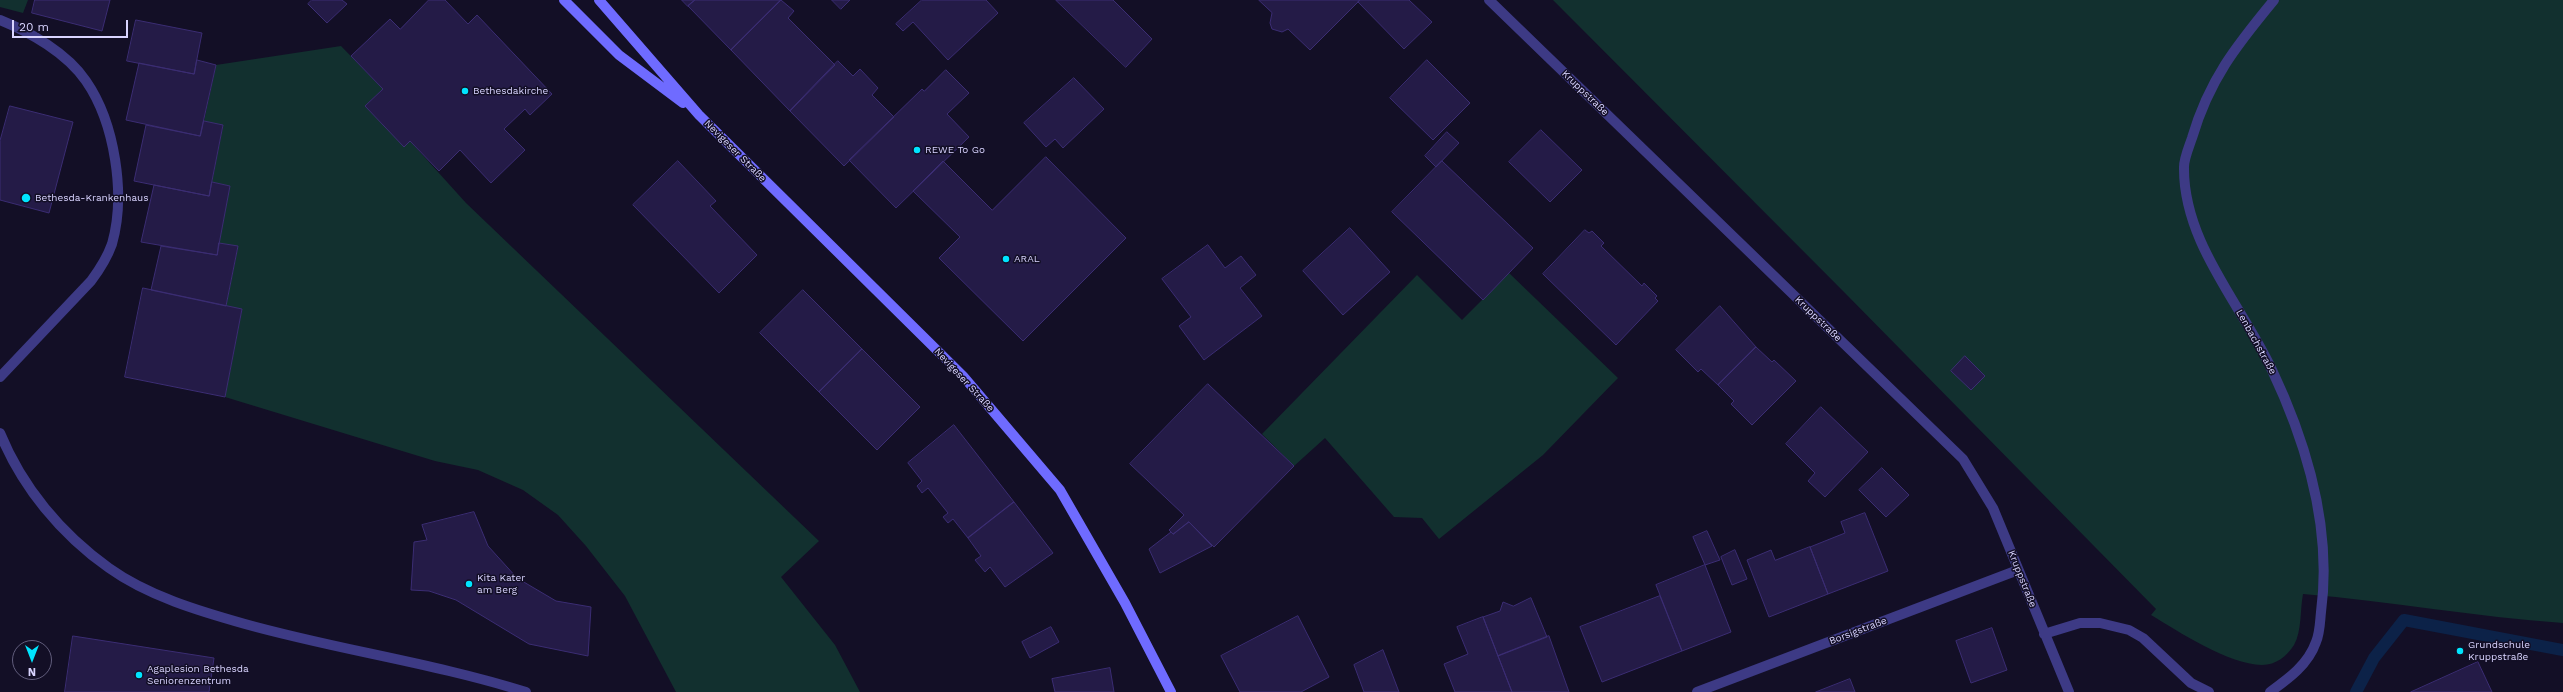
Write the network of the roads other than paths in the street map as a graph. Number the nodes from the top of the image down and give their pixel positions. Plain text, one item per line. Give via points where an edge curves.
1 (564, 0) edge
2 (599, 0) edge
3 (1489, 0) edge
4 (2274, 0) edge
5 (0, 20) edge
6 (699, 115) junction
7 (0, 377) edge
8 (0, 433) edge
9 (2018, 570) junction
10 (2044, 634) junction
11 (1170, 691) edge
12 (526, 692) edge
13 (1697, 692) edge
14 (2069, 692) edge
15 (2209, 692) edge
16 (2270, 692) edge

1 - 6 main road, Nevigeser Straße via 619,55
2 - 6 main road, Nevigeser Straße
3 - 9 street, Kruppstraße via 1963,459 1993,508
4 - 16 street, Lenbachstraße via 2230,55 2200,109 2184,166 2190,216 2217,271 2272,369 2309,464 2325,556 2324,587 2316,643 2297,673
5 - 7 street via 17,27 56,52 86,81 111,140 118,196 114,234 104,263 92,281
6 - 11 main road, Nevigeser Straße via 963,376 1060,490 1125,604
8 - 12 street via 12,462 39,500 72,538 109,569 151,592 210,614 277,633 485,679
9 - 10 street, Kruppstraße
9 - 13 street, Borsigstraße
10 - 14 street, Kruppstraße
10 - 15 street via 2080,623 2100,623 2129,630 2143,638 2191,683

